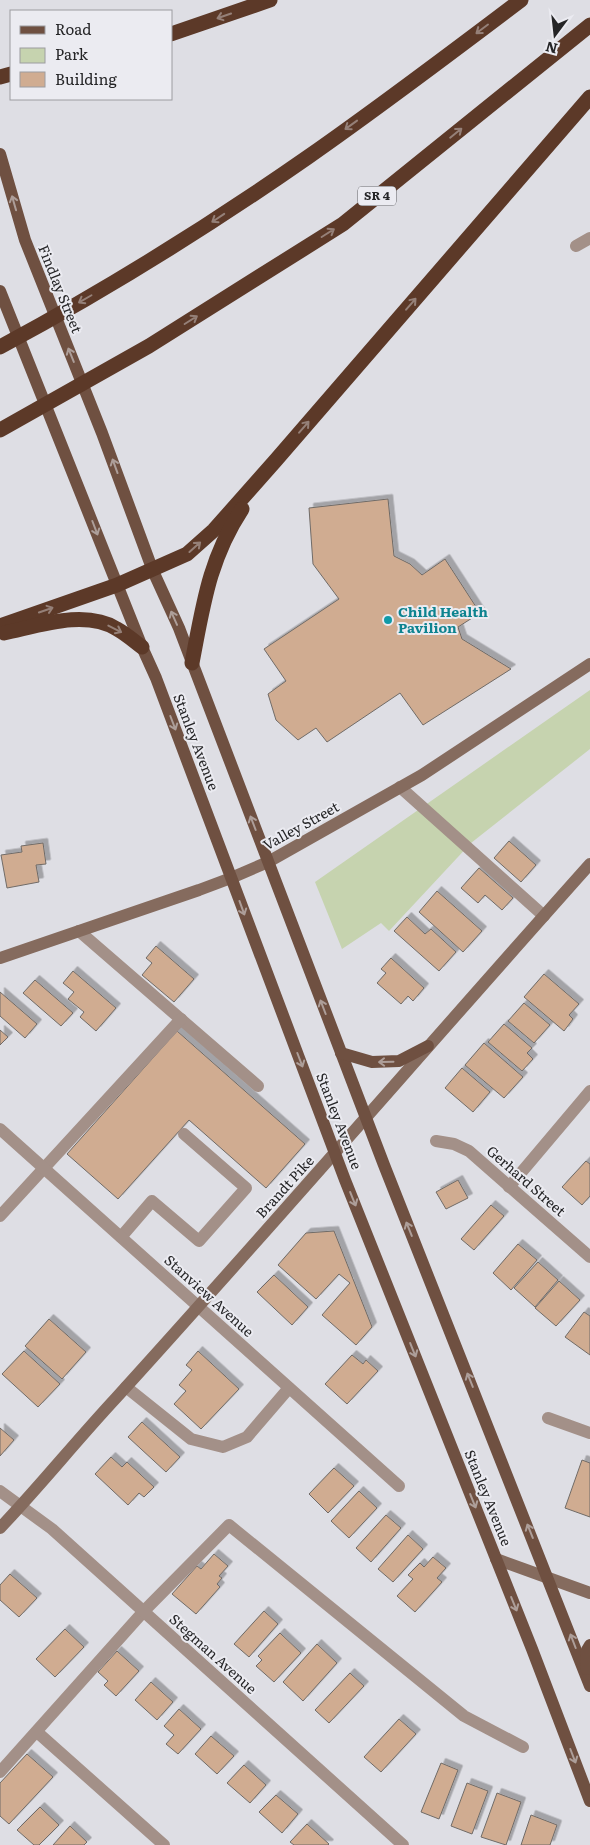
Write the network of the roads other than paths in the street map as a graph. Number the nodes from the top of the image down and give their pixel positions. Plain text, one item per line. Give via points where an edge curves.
1 (270, 0) edge
2 (521, 0) edge
3 (590, 25) edge
4 (172, 34) edge
5 (590, 97) edge
6 (0, 154) edge
7 (590, 238) edge
8 (576, 246) dead end
9 (0, 290) edge
10 (0, 347) edge
11 (0, 430) edge
12 (102, 433) joint
13 (276, 460) junction
14 (153, 570) junction
15 (117, 585) junction
16 (0, 626) edge
17 (0, 634) edge
18 (142, 648) junction
19 (192, 663) junction
20 (590, 664) edge
21 (400, 787) junction
22 (268, 862) junction
23 (590, 864) edge
24 (231, 878) junction
25 (544, 916) junction
26 (79, 931) junction
27 (0, 958) edge
28 (180, 1019) junction
29 (428, 1046) junction
30 (341, 1053) junction
31 (258, 1086) dead end
32 (590, 1091) edge
33 (366, 1118) junction
34 (0, 1128) edge
35 (184, 1134) dead end
36 (436, 1141) dead end
37 (336, 1154) junction
38 (43, 1167) junction
39 (509, 1186) junction
40 (0, 1216) edge
41 (121, 1237) junction
42 (590, 1257) edge
43 (199, 1307) junction
44 (126, 1387) junction
45 (289, 1388) junction
46 (548, 1418) dead end
47 (590, 1433) edge
48 (399, 1486) dead end
49 (0, 1491) edge
50 (20, 1507) junction
51 (0, 1528) edge
52 (496, 1559) junction
53 (547, 1576) junction
54 (590, 1593) edge
55 (144, 1611) junction
56 (590, 1645) edge
57 (588, 1681) edge
58 (36, 1732) junction
59 (524, 1747) dead end
60 (0, 1772) edge
61 (590, 1801) edge
62 (164, 1845) edge
63 (402, 1845) edge

1 -> 4 highway
2 -> 10 highway via 309,156 208,225
11 -> 3 highway, SR 4 via 149,346 343,224
13 -> 5 highway
12 -> 6 main road, Findlay Street via 25,240
7 - 8 street
9 -> 15 main road, Stanley Avenue
14 -> 12 main road, Stanley Avenue
14 -> 13 highway via 187,554 214,530
13 - 19 highway via 233,524 218,553 208,582
14 - 15 highway
19 -> 14 main road, Stanley Avenue
16 -> 15 highway
15 - 18 main road, Stanley Avenue
17 -> 18 highway via 73,618 116,628
18 -> 24 main road, Stanley Avenue
22 -> 19 main road, Stanley Avenue
20 - 21 main road, Valley Street
21 - 22 main road, Valley Street
21 - 25 street
22 - 24 main road, Valley Street
30 -> 22 main road, Stanley Avenue
23 - 25 main road, Brandt Pike
24 - 26 main road, Valley Street
24 -> 37 main road, Stanley Avenue
25 - 29 main road, Brandt Pike
26 - 27 main road, Valley Street
26 - 28 street
28 - 31 street
28 - 38 street
29 -> 30 main road via 399,1062 372,1062
29 - 33 main road, Brandt Pike
30 - 33 main road, Stanley Avenue
32 - 39 street
33 - 37 main road, Brandt Pike
53 -> 33 main road, Stanley Avenue
34 - 38 street, Stanview Avenue
35 - 41 street via 246,1188 198,1241 152,1201
36 - 39 street, Gerhard Street via 469,1151
37 - 43 main road, Brandt Pike
37 -> 52 main road, Stanley Avenue
38 - 40 street
38 - 41 street, Stanview Avenue
39 - 42 street, Gerhard Street
41 - 43 street, Stanview Avenue
43 - 44 main road, Brandt Pike
43 - 45 street, Stanview Avenue
44 - 45 street via 192,1439 222,1447 246,1438
44 - 50 main road, Brandt Pike
45 - 48 street, Stanview Avenue
46 - 47 street
49 - 50 street, Stegman Avenue
50 - 51 main road, Brandt Pike
50 - 55 street, Stegman Avenue via 52,1529
52 - 53 main road
52 -> 61 main road, Stanley Avenue
53 - 54 main road
57 -> 53 main road, Stanley Avenue
55 - 58 street
55 - 59 street via 229,1525 464,1716
55 - 63 street, Stegman Avenue
56 - 57 main road via 586,1650
58 - 60 street
58 - 62 street

